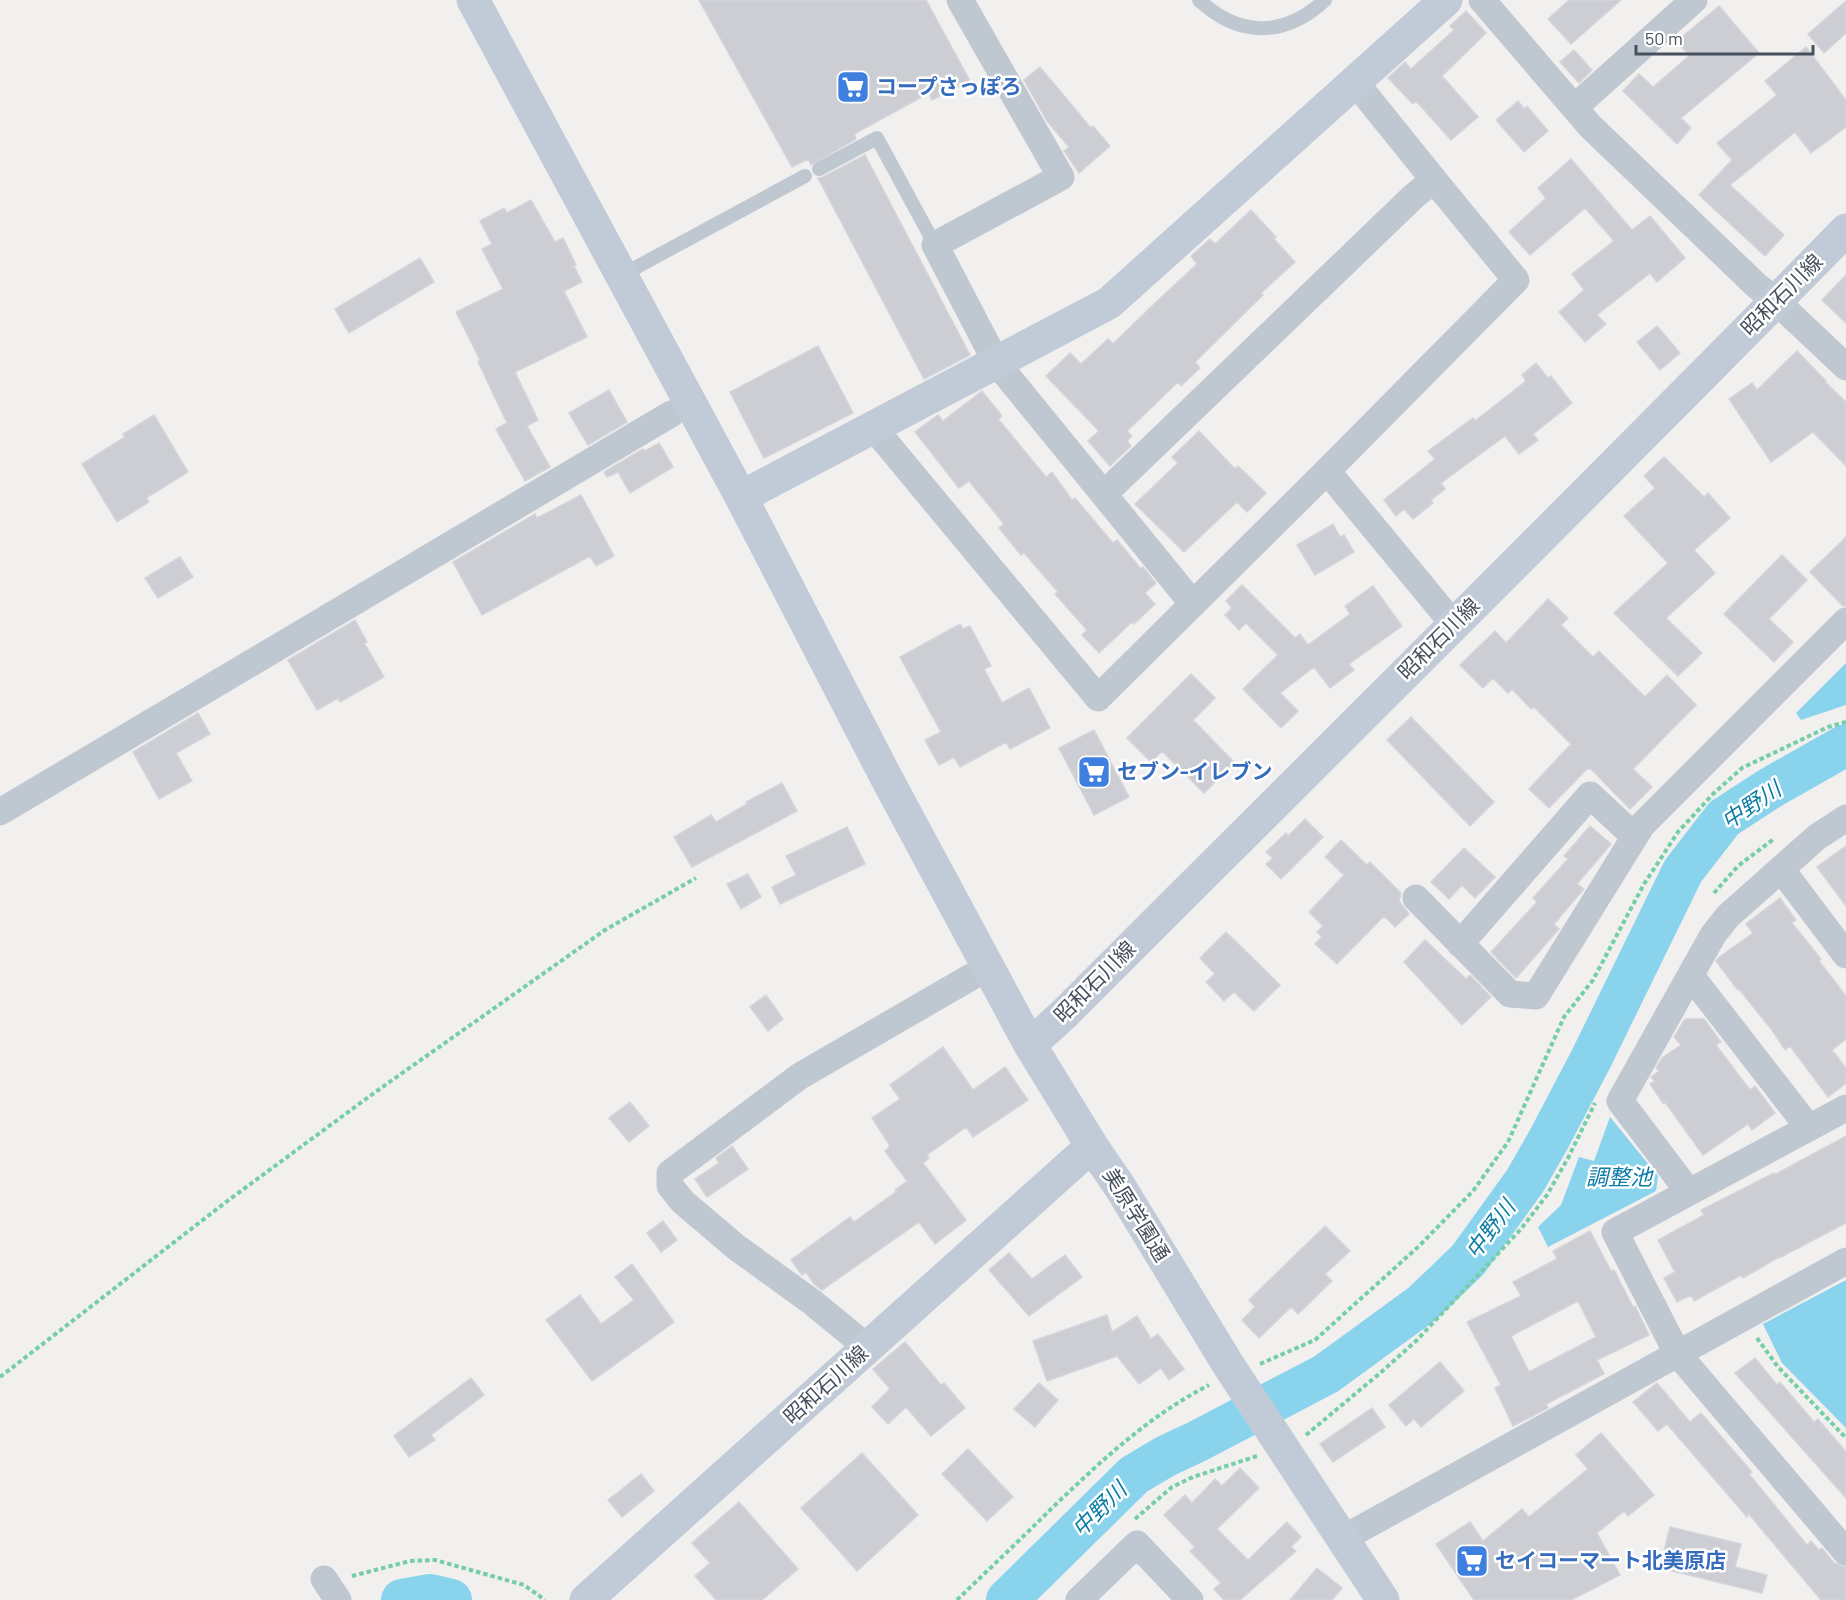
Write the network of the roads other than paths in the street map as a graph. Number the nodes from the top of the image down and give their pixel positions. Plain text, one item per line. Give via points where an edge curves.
1 (473, 0) edge
2 (960, 0) edge
3 (1199, 0) edge
4 (1325, 0) edge
5 (1446, 0) edge
6 (1482, 0) edge
7 (1694, 0) edge
8 (1355, 82) junction
9 (1575, 107) junction
10 (819, 169) dead end
11 (805, 176) dead end
12 (1434, 180) junction
13 (1846, 230) edge
14 (935, 245) junction
15 (621, 274) junction
16 (1776, 301) junction
17 (996, 362) junction
18 (1846, 367) edge
19 (671, 414) dead end
20 (873, 428) junction
21 (1328, 471) junction
22 (1104, 494) junction
23 (741, 497) junction
24 (1192, 604) junction
25 (1846, 621) edge
26 (1455, 626) junction
27 (0, 812) edge
28 (1846, 818) edge
29 (1634, 836) junction
30 (1781, 869) junction
31 (1416, 898) dead end
32 (1460, 944) junction
33 (1846, 955) edge
34 (970, 976) dead end
35 (1691, 976) junction
36 (1030, 1045) junction
37 (1846, 1108) edge
38 (1809, 1128) junction
39 (1092, 1146) junction
40 (1688, 1191) junction
41 (1846, 1261) edge
42 (868, 1347) junction
43 (1677, 1353) junction
44 (1342, 1539) junction
45 (1846, 1552) edge
46 (586, 1600) edge
47 (1079, 1600) edge
48 (1190, 1600) edge
49 (1383, 1600) edge

1 - 15 street, 美原学園通
2 - 14 street via 1061,177
3 - 4 lane via 1224,17 1261,29 1280,28
5 - 8 street
6 - 9 street
7 - 9 street
8 - 12 street
8 - 17 street via 1109,303
9 - 16 street via 1590,126
10 - 14 lane via 877,138
11 - 15 lane
12 - 21 street via 1516,280
12 - 22 street
13 - 16 street, 昭和石川線
14 - 17 street
15 - 23 street, 美原学園通
16 - 18 street
16 - 26 street, 昭和石川線
17 - 20 street
17 - 22 street
19 - 27 street
20 - 23 street
20 - 24 street via 1098,698
21 - 24 street
21 - 26 street
22 - 24 street
23 - 36 street, 美原学園通
25 - 29 street
26 - 36 street, 昭和石川線
28 - 30 street
29 - 32 street via 1590,795
29 - 32 street via 1536,996 1510,994
30 - 33 street
30 - 35 street via 1728,916
31 - 32 street
34 - 42 street via 800,1076 670,1173 670,1186 683,1202 736,1248
35 - 38 street
35 - 40 street via 1620,1101
36 - 39 street, 美原学園通
37 - 38 street
38 - 40 street
39 - 42 street, 昭和石川線
39 - 44 street, 美原学園通
40 - 43 street via 1615,1232
41 - 43 street
42 - 46 street, 昭和石川線
43 - 44 street
43 - 45 street
44 - 49 street
47 - 48 street via 1137,1544

